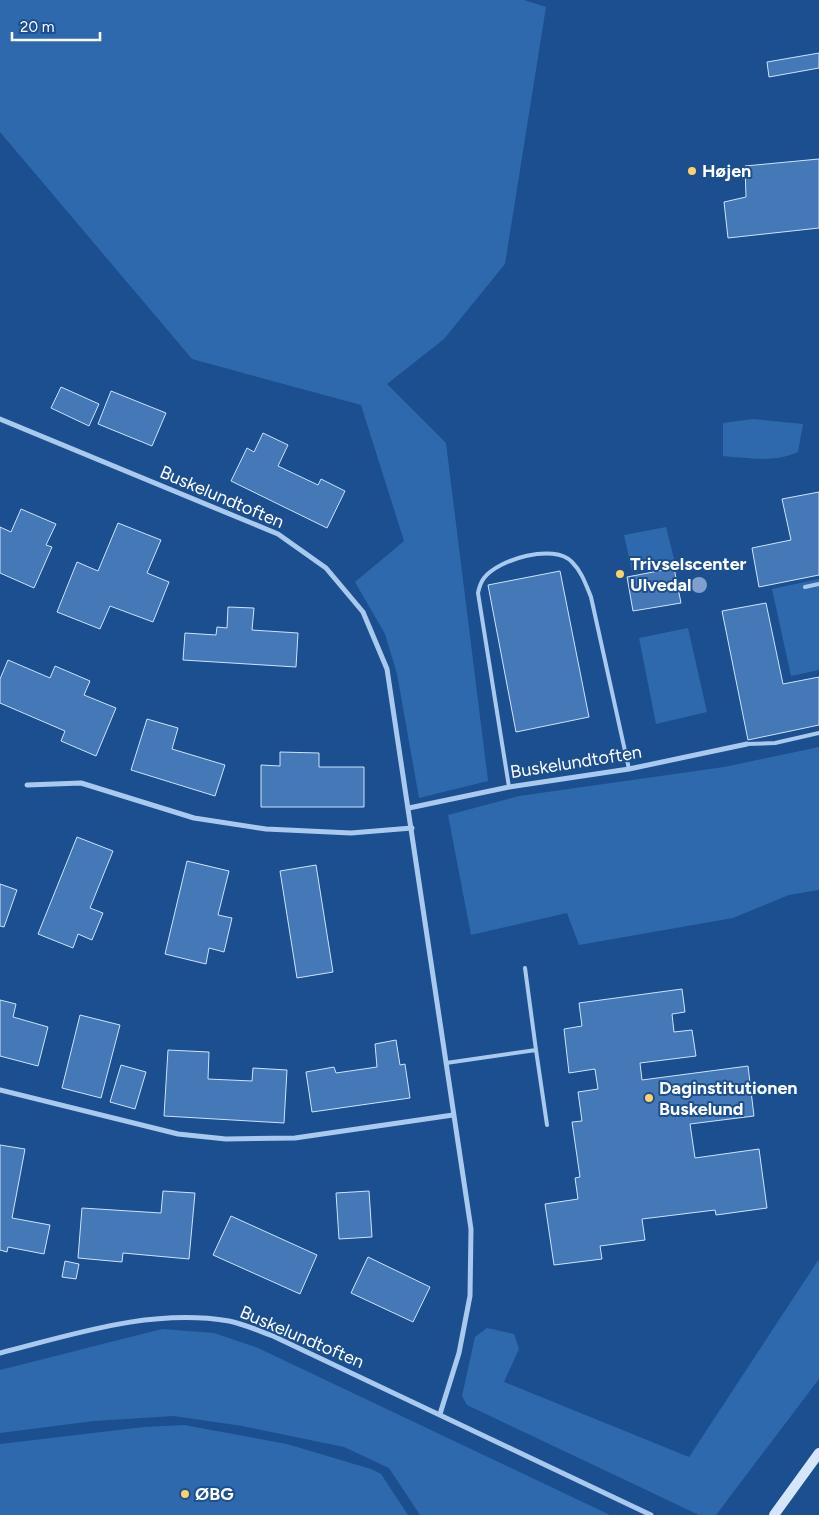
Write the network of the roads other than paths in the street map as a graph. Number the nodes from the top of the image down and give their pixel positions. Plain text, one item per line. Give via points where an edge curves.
1 (0, 418) edge
2 (819, 584) edge
3 (805, 587) dead end
4 (819, 733) edge
5 (747, 744) joint
6 (629, 769) junction
7 (27, 785) dead end
8 (509, 787) junction
9 (409, 808) junction
10 (412, 828) junction
11 (525, 968) dead end
12 (536, 1050) junction
13 (446, 1063) junction
14 (0, 1090) edge
15 (453, 1115) junction
16 (547, 1125) dead end
17 (0, 1353) edge
18 (440, 1414) junction
19 (819, 1452) edge
20 (651, 1515) edge
21 (774, 1515) edge

1 - 9 street, Buskelundtoften via 278,534 326,568 363,612 387,669
2 - 3 lane
4 - 5 lane via 775,743
5 - 6 street, Buskelundtoften
6 - 8 street, Buskelundtoften
6 - 8 lane via 591,596 582,574 572,561 553,552 508,561 483,579 478,593
7 - 10 street via 80,783 194,818 266,829 351,833
8 - 9 street, Buskelundtoften
9 - 10 street, Buskelundtoften
10 - 13 street, Buskelundtoften
11 - 12 lane
12 - 13 lane
12 - 16 lane
13 - 15 street, Buskelundtoften
14 - 15 street via 178,1134 226,1139 294,1138
15 - 18 street, Buskelundtoften via 471,1229 470,1296
17 - 18 street, Buskelundtoften via 117,1324 179,1317 231,1321 273,1336
18 - 20 street, Buskelundtoften
19 - 21 street

